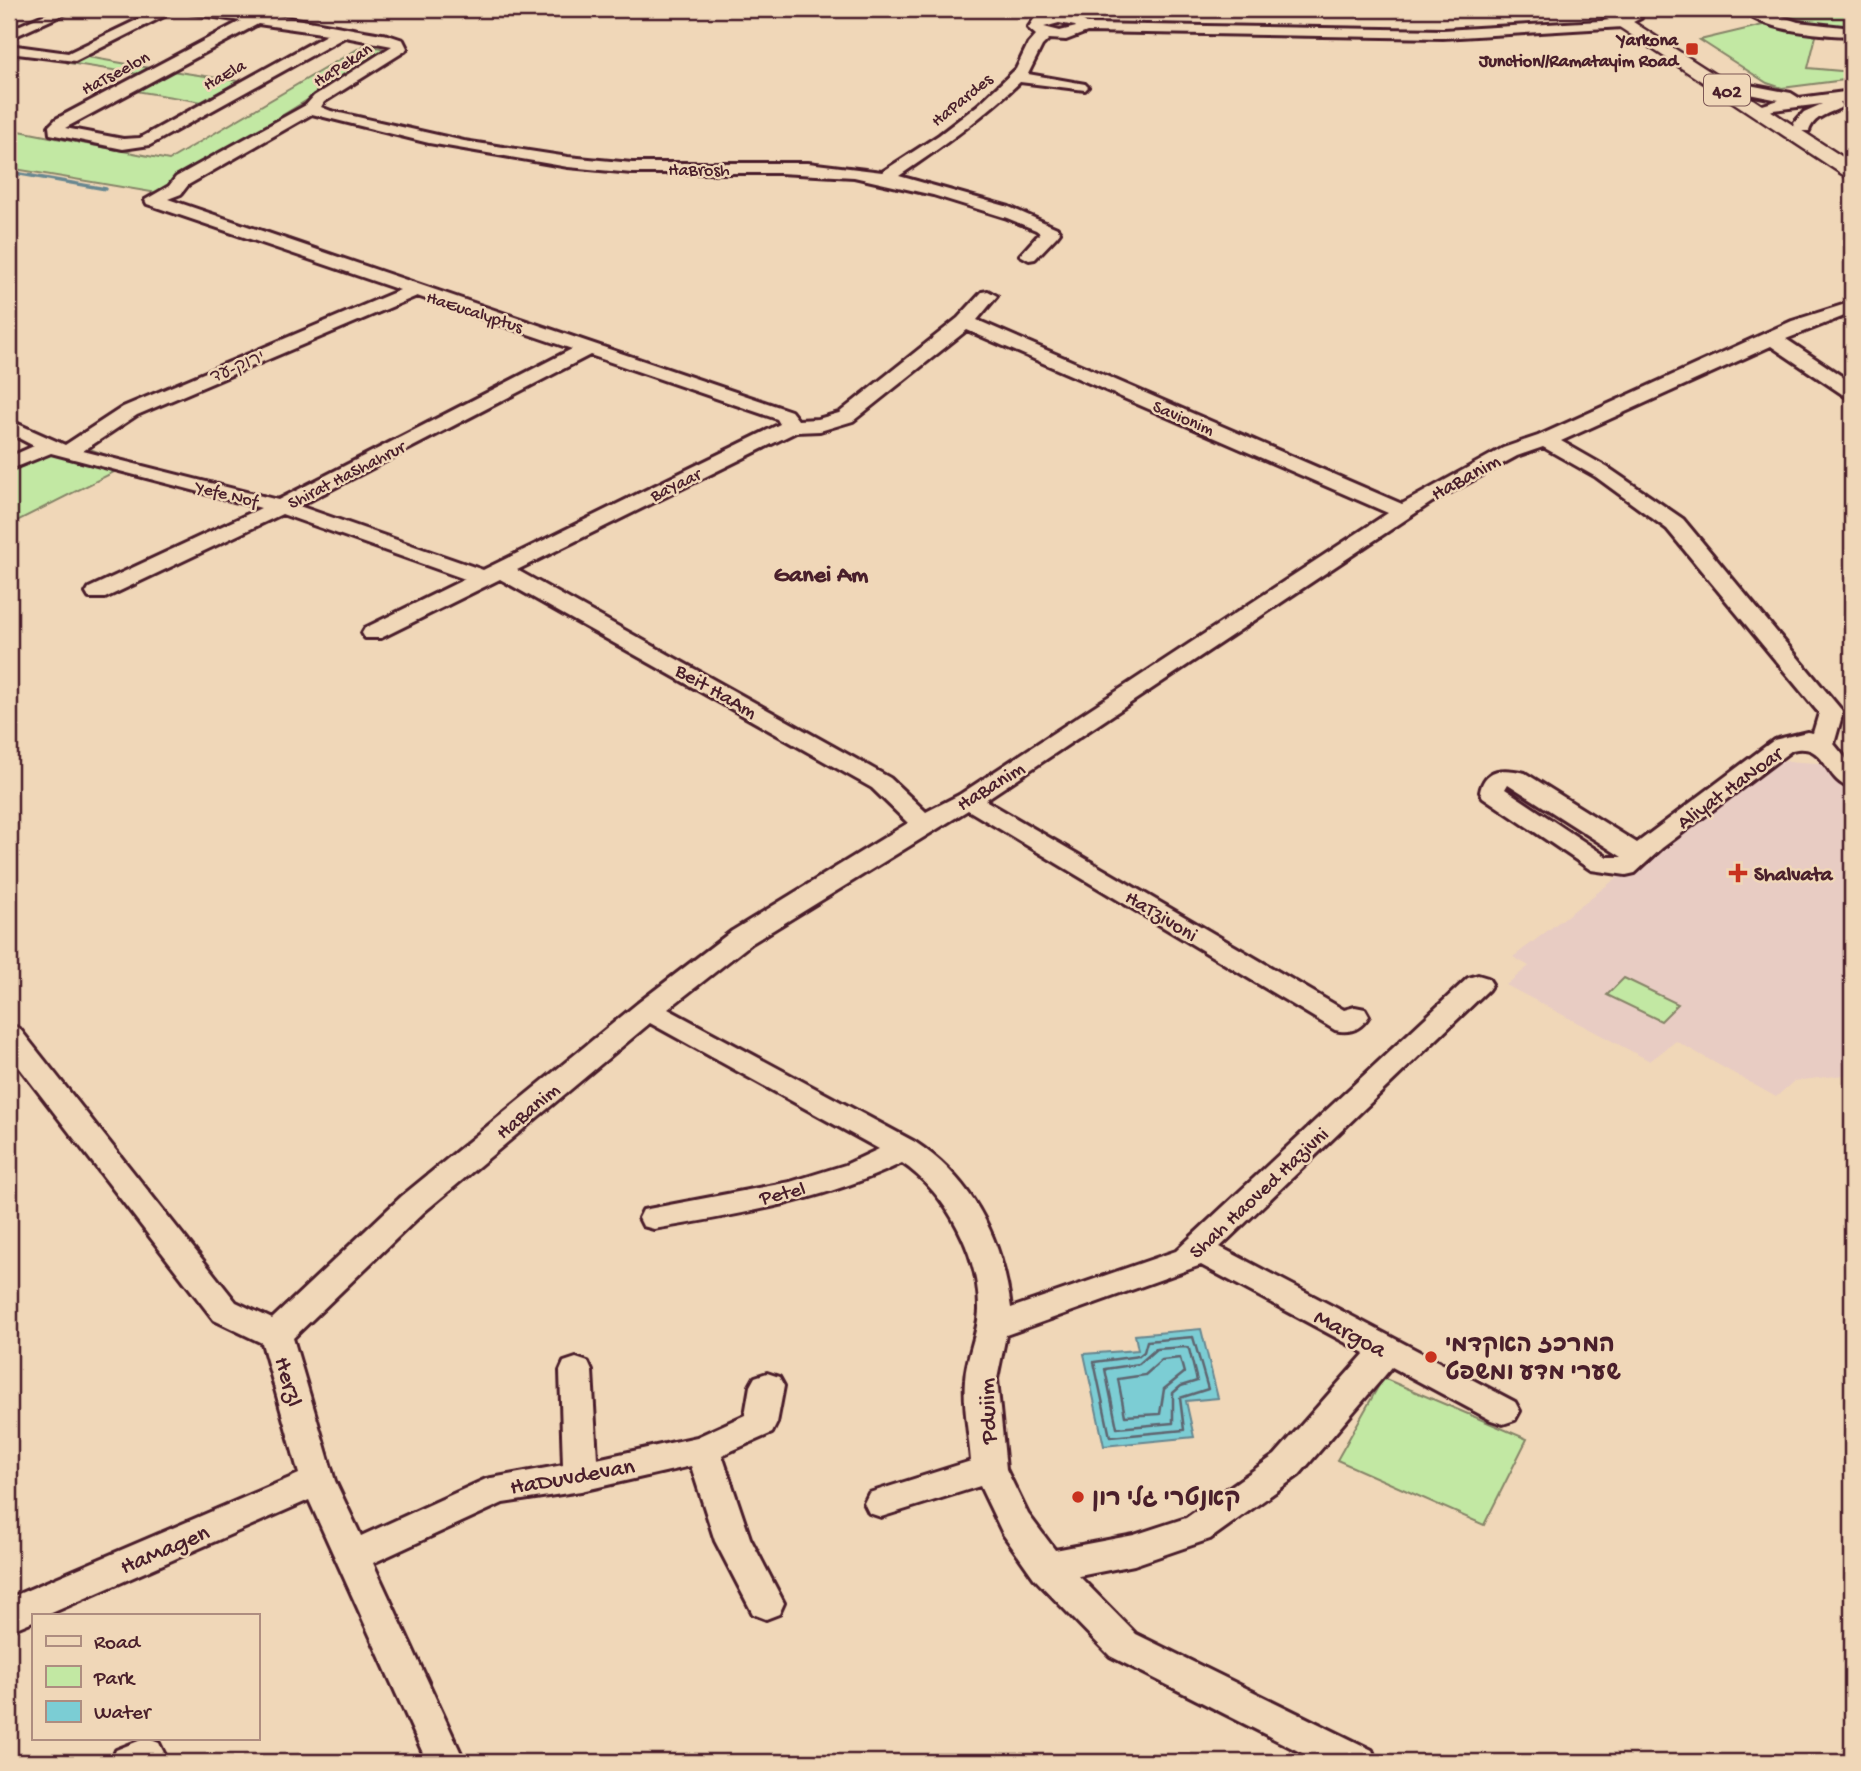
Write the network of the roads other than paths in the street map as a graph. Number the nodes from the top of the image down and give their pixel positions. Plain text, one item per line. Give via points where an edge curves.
1 (68, 9) edge
2 (171, 9) edge
3 (190, 9) edge
4 (1748, 9) edge
5 (1619, 15) edge
6 (258, 19) junction
7 (1047, 21) edge
8 (343, 32) junction
9 (1852, 32) edge
10 (9, 35) edge
11 (9, 49) edge
12 (70, 58) joint
13 (1016, 77) junction
14 (1080, 87) dead end
15 (1744, 89) junction
16 (1852, 96) edge
17 (1834, 102) junction
18 (1852, 103) edge
19 (312, 108) junction
20 (1769, 110) junction
21 (1802, 128) junction
22 (123, 144) joint
23 (1852, 160) edge
24 (1852, 172) edge
25 (884, 178) junction
26 (153, 200) joint
27 (1051, 232) joint
28 (1029, 254) dead end
29 (414, 291) junction
30 (988, 296) dead end
31 (1852, 307) edge
32 (965, 322) junction
33 (1772, 338) junction
34 (590, 348) junction
35 (1852, 392) edge
36 (9, 426) edge
37 (793, 426) junction
38 (1545, 440) junction
39 (58, 449) junction
40 (9, 464) edge
41 (281, 507) junction
42 (1404, 512) junction
43 (492, 574) junction
44 (97, 593) dead end
45 (373, 633) dead end
46 (1822, 745) junction
47 (1852, 781) edge
48 (968, 800) junction
49 (924, 824) junction
50 (1639, 856) junction
51 (1478, 984) dead end
52 (648, 1010) junction
53 (1355, 1016) dead end
54 (13, 1047) edge
55 (904, 1150) junction
56 (654, 1217) dead end
57 (1199, 1250) junction
58 (993, 1326) junction
59 (276, 1335) junction
60 (1387, 1351) junction
61 (576, 1371) dead end
62 (767, 1386) dead end
63 (1503, 1411) dead end
64 (703, 1449) junction
65 (989, 1469) junction
66 (580, 1477) junction
67 (318, 1481) junction
68 (881, 1503) dead end
69 (354, 1556) junction
70 (1047, 1567) junction
71 (766, 1603) dead end
72 (9, 1615) edge
73 (446, 1762) edge
74 (1358, 1762) edge

1 - 10 street
2 - 12 street
3 - 6 street, HaPekan
4 - 9 street via 1784,23
5 - 7 street via 1524,29 1443,34 1084,28 1069,35
5 - 15 main road, 402
5 - 20 main road, 402
6 - 8 street, HaPekan
6 - 22 street, HaTseelon via 56,129 60,134
7 - 13 street, HaPardes
8 - 19 street, HaPekan via 388,39 400,48
8 - 22 street, HaEla via 149,140
11 - 12 street
13 - 14 street
13 - 25 street, HaPardes via 954,131
15 - 17 street
15 - 20 main road, 402
16 - 17 street
17 - 18 street
17 - 20 street
17 - 21 street via 1808,116
19 - 25 street, HaBrosh via 326,115 539,159 677,169 828,169
19 - 26 street, HaPekan
20 - 21 main road, 402
20 - 24 main road, 402
21 - 23 main road, 402
25 - 27 street, HaBrosh via 1001,211
26 - 29 street, HaEucalyptus
27 - 28 street, HaBrosh
29 - 34 street, HaEucalyptus
29 - 39 street, ירוק-עד via 130,411
30 - 32 street, BaYaar
31 - 33 street, HaBanim
32 - 37 street, BaYaar via 846,417 820,425
32 - 42 street, Savionim
33 - 35 street
33 - 38 street, HaBanim
34 - 37 street, HaEucalyptus via 784,415
34 - 41 street, Shirat HaShahrur
36 - 39 street, Yefe Nof
37 - 43 street, BaYaar
38 - 42 street, HaBanim via 1485,464
38 - 46 street via 1603,473 1675,524 1831,712
39 - 40 street, ירוק-עד
39 - 41 street, Yefe Nof
41 - 43 street, Yefe Nof
41 - 44 street, Shirat HaShahrur
42 - 48 street, HaBanim
43 - 45 street, BaYaar
43 - 49 street, Beit HaAm via 541,590 881,783
46 - 47 street
46 - 50 street, Aliyat HaNoar via 1807,739 1783,745
48 - 49 street, HaBanim
48 - 53 street, HaTzivoni via 1345,1023
49 - 52 street, HaBanim via 741,937
50 - 50 street, Aliyat HaNoar via 1516,778 1504,775 1494,783 1492,792 1600,864 1626,867
51 - 57 street, Shah Haoved Hazivni
52 - 55 street, Pduiim
52 - 59 street, HaBanim via 413,1204
54 - 59 street, Herzl via 225,1311
55 - 56 street, Petel via 856,1173 790,1192
55 - 58 street, Pduiim via 930,1167 975,1229 991,1279
57 - 58 street, Shah Haoved Hazivni via 1187,1259
57 - 60 street, Margoa
58 - 65 street, Pduiim via 981,1379
59 - 67 street, Herzl
60 - 63 street, Margoa
60 - 70 street via 1287,1465 1198,1529 1134,1550
61 - 66 street
62 - 64 street, HaDuvdevan via 760,1423
64 - 66 street, HaDuvdevan
64 - 71 street via 733,1541
65 - 68 street
65 - 70 street, Pduiim via 1015,1524
66 - 69 street, HaDuvdevan via 498,1489
67 - 69 street, Herzl
67 - 72 street, HaMagen
69 - 73 street, Herzl
70 - 74 street, Pduiim via 1123,1645

